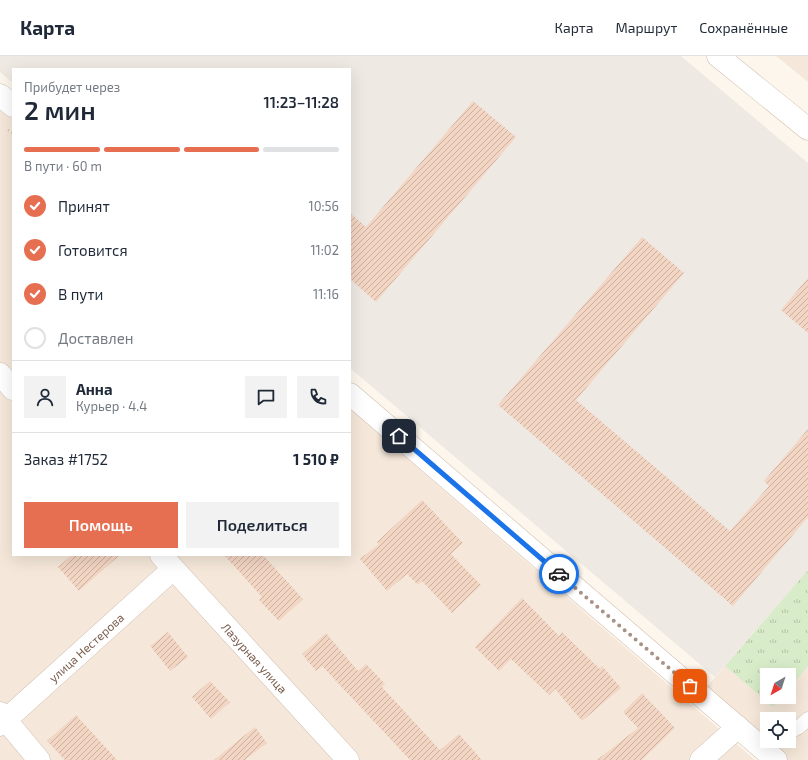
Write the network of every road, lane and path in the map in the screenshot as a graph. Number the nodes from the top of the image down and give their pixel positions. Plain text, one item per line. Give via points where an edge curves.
1 (718, 56) edge
2 (0, 95) edge
3 (12, 105) edge
4 (808, 129) edge
5 (0, 374) edge
6 (12, 388) edge
7 (351, 395) edge
8 (167, 562) edge
9 (808, 719) edge
10 (2, 720) edge
11 (738, 727) junction
12 (796, 728) edge
13 (760, 741) edge
14 (767, 748) edge
15 (39, 760) edge
16 (348, 760) edge
17 (701, 760) edge
18 (776, 760) edge

1 - 4 street
2 - 3 street
5 - 6 street
7 - 11 street
8 - 10 street, улица Нестерова
8 - 16 street, Лазурная улица
9 - 12 lane
10 - 15 street
11 - 13 street
11 - 17 street
14 - 18 street

